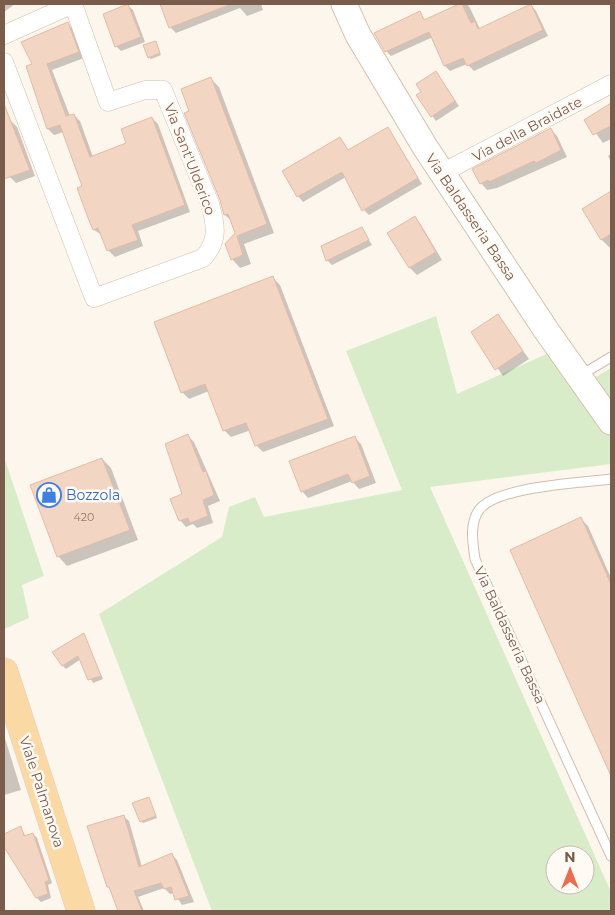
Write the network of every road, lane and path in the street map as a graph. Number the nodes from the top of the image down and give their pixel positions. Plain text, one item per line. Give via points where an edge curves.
1 (73, 4) edge
2 (344, 4) edge
3 (4, 34) edge
4 (4, 62) edge
5 (611, 84) edge
6 (442, 173) junction
7 (611, 357) edge
8 (578, 376) junction
9 (611, 422) edge
10 (611, 479) edge
11 (6, 685) edge
12 (611, 856) edge
13 (81, 911) edge

1 - 3 street, Via Sant'Ulderico
1 - 4 street, Via Sant'Ulderico via 108,102 145,90 163,90 215,222 216,237 203,258 94,298
2 - 6 street, Via Baldasseria Bassa via 358,34
5 - 6 street, Via della Braidate
6 - 8 street, Via Baldasseria Bassa
7 - 8 lane
8 - 9 street, Via Baldasseria Bassa
10 - 12 lane, Via Baldasseria Bassa via 508,493 490,499 478,511 472,540 475,559
11 - 13 main road, Viale Palmanova

